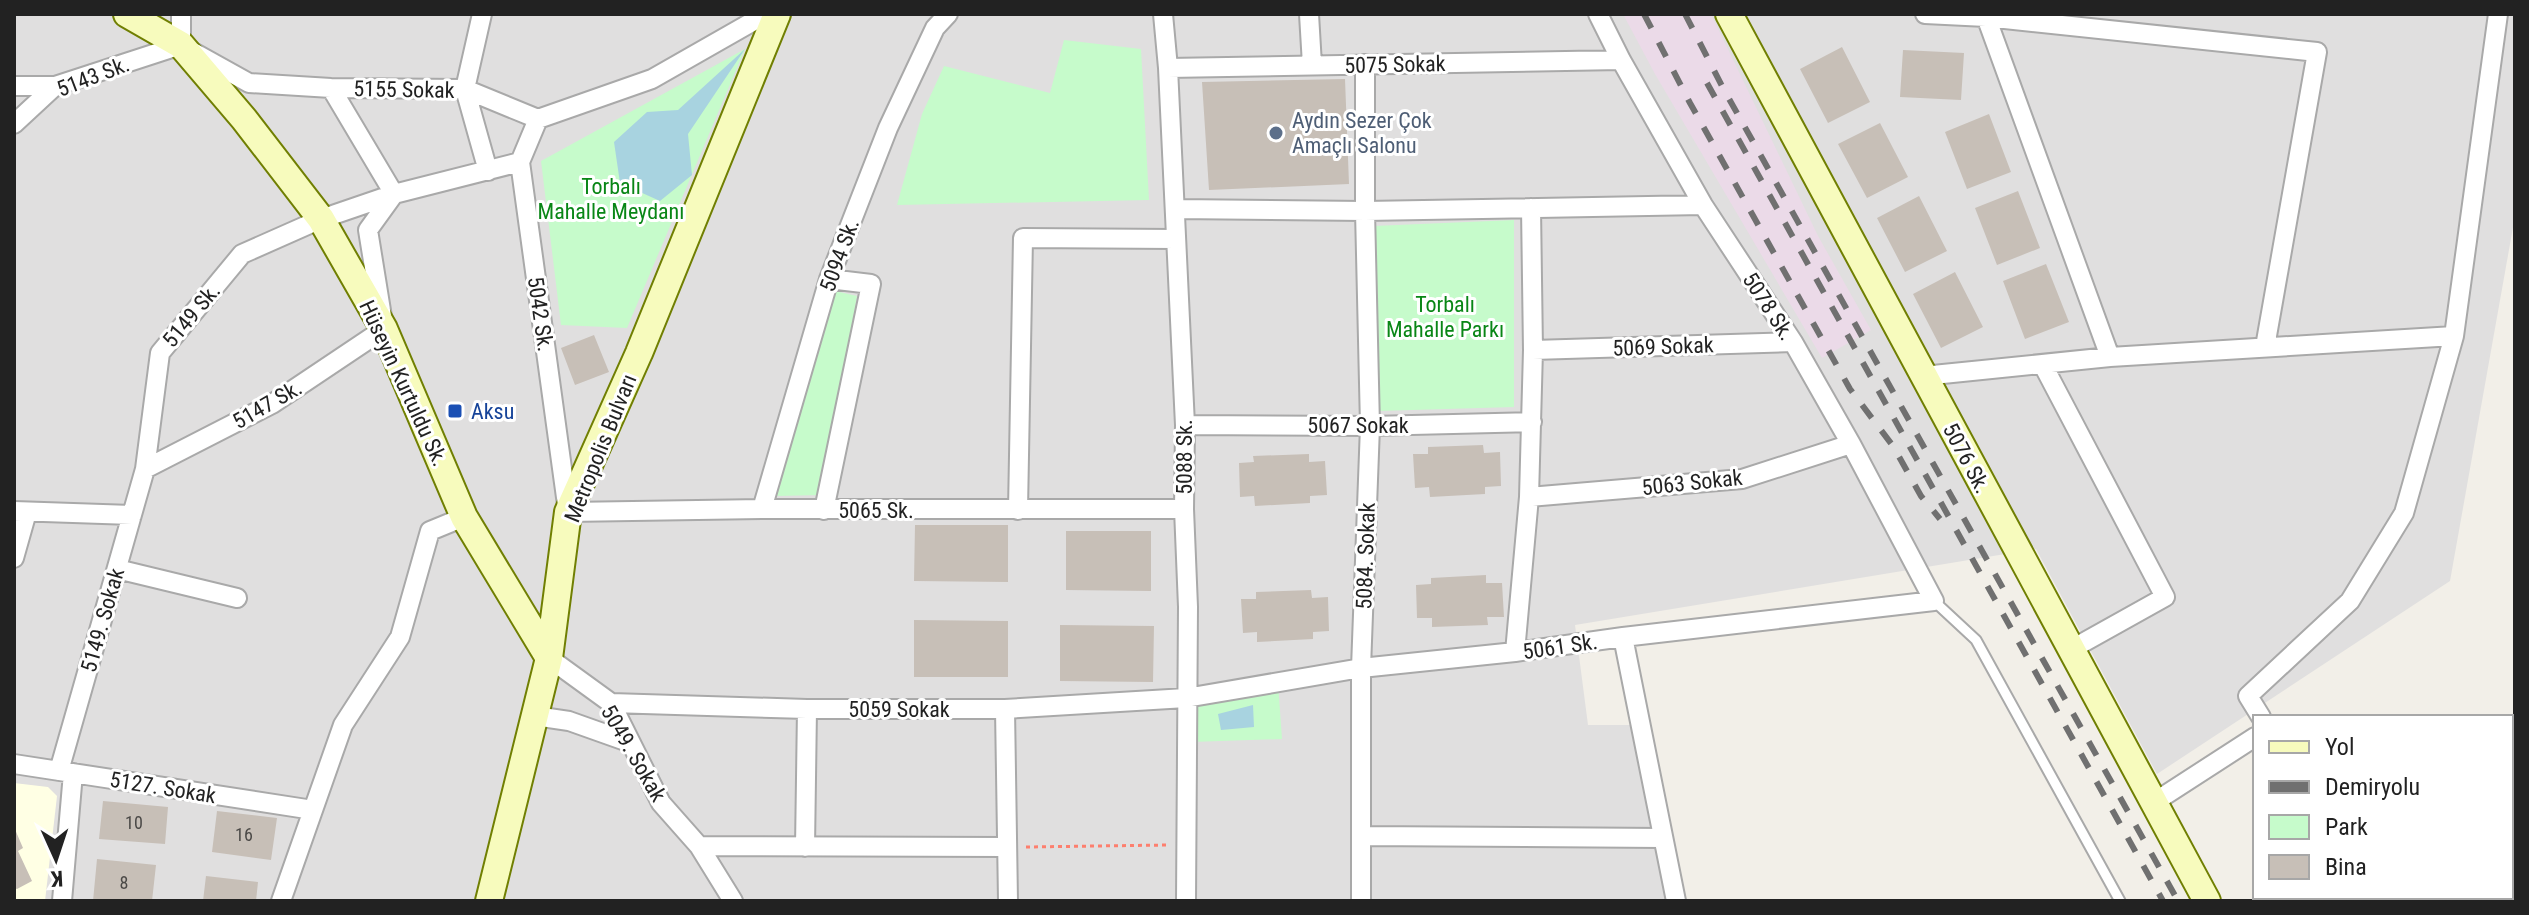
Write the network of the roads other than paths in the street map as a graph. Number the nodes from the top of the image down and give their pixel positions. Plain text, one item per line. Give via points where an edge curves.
1 (127, 14) edge
2 (181, 14) edge
3 (482, 14) edge
4 (766, 14) edge
5 (777, 14) edge
6 (948, 14) edge
7 (1163, 14) edge
8 (1309, 14) edge
9 (1598, 14) edge
10 (1729, 14) edge
11 (1925, 14) edge
12 (2498, 14) edge
13 (1986, 16) edge
14 (181, 45) junction
15 (1621, 60) junction
16 (1365, 64) junction
17 (1312, 65) junction
18 (1168, 68) junction
19 (14, 86) edge
20 (55, 86) junction
21 (331, 88) junction
22 (465, 89) junction
23 (538, 119) junction
24 (14, 124) edge
25 (520, 162) junction
26 (488, 171) junction
27 (394, 194) junction
28 (1703, 205) junction
29 (1531, 208) junction
30 (1176, 209) junction
31 (1365, 211) junction
32 (321, 219) junction
33 (1176, 239) junction
34 (829, 279) junction
35 (384, 329) junction
36 (2454, 336) junction
37 (1793, 342) junction
38 (2265, 347) junction
39 (1533, 350) junction
40 (2110, 357) junction
41 (2043, 365) junction
42 (1923, 376) junction
43 (1532, 422) junction
44 (1185, 425) junction
45 (1370, 426) junction
46 (1851, 444) junction
47 (145, 469) junction
48 (1529, 497) junction
49 (762, 509) junction
50 (1184, 509) junction
51 (824, 510) junction
52 (1018, 510) junction
53 (20, 511) edge
54 (568, 512) junction
55 (132, 515) junction
56 (464, 517) junction
57 (14, 558) edge
58 (117, 569) junction
59 (237, 598) dead end
60 (1934, 601) junction
61 (1623, 637) junction
62 (2070, 650) junction
63 (1515, 652) junction
64 (549, 658) junction
65 (1361, 668) junction
66 (1186, 698) junction
67 (611, 703) junction
68 (807, 709) junction
69 (1005, 709) junction
70 (2260, 715) edge
71 (535, 716) junction
72 (2253, 738) edge
73 (631, 743) junction
74 (14, 764) edge
75 (66, 772) junction
76 (2153, 803) junction
77 (313, 810) junction
78 (1361, 836) junction
79 (1663, 838) junction
80 (699, 846) junction
81 (805, 847) junction
82 (1007, 847) junction
83 (62, 901) edge
84 (281, 901) edge
85 (489, 901) edge
86 (733, 901) edge
87 (1008, 901) edge
88 (1186, 901) edge
89 (1361, 901) edge
90 (1676, 901) edge
91 (2120, 901) edge
92 (2207, 901) edge

1 - 14 street, 5155 Sokak
2 - 14 street
3 - 22 street
4 - 23 street via 652,79
5 - 54 street, Metropolis Bulvarı
6 - 34 street, 5094 Sk. via 935,28 888,128
7 - 18 street, 5088 Sk.
8 - 17 street
9 - 15 street, 5078 Sk.
10 - 42 street, 5076 Sk.
11 - 13 street
12 - 36 street
13 - 38 street via 2317,52
13 - 40 street
14 - 20 street, 5143 Sk.
14 - 21 street, 5155 Sokak via 249,83
14 - 32 street, Hüseyin Kurtuldu Sk.
15 - 16 street, 5075 Sokak
15 - 28 street, 5078 Sk.
16 - 17 street, 5075 Sokak
16 - 31 street, 5084. Sokak
17 - 18 street, 5075 Sokak
18 - 30 street, 5088 Sk.
19 - 20 street
20 - 24 street, 5143 Sk.
21 - 22 street, 5155 Sokak
21 - 27 street
22 - 23 street, 5155 Sokak
22 - 26 street
23 - 25 street
25 - 26 street, 5149 Sk.
25 - 54 street, 5042 Sk.
26 - 27 street, 5149 Sk.
27 - 32 street, 5149 Sk.
27 - 35 street via 368,230
28 - 29 street
28 - 37 street, 5078 Sk.
29 - 31 street
29 - 39 street
30 - 31 street
30 - 33 street, 5088 Sk.
31 - 45 street, 5084. Sokak
32 - 35 street, Hüseyin Kurtuldu Sk.
32 - 47 street, 5149 Sk. via 242,254 160,353
33 - 44 street, 5088 Sk.
33 - 52 street via 1023,238
34 - 49 street, 5094 Sk.
34 - 51 street via 871,284
35 - 47 street, 5147 Sk. via 272,404
35 - 56 street, Hüseyin Kurtuldu Sk.
36 - 38 street
36 - 70 street via 2404,513 2350,601 2248,696
37 - 39 street, 5069 Sokak
37 - 46 street, 5078 Sk.
38 - 40 street
39 - 43 street
40 - 41 street
41 - 42 street
41 - 62 street via 2165,597
42 - 62 street, 5076 Sk.
43 - 45 street, 5067 Sokak
43 - 48 street
44 - 45 street, 5067 Sokak
44 - 50 street, 5088 Sk.
45 - 65 street, 5084. Sokak
46 - 48 street, 5063 Sokak via 1742,479
46 - 60 street, 5078 Sk.
47 - 55 street, 5149. Sokak
48 - 63 street
49 - 51 street, 5065 Sk.
49 - 54 street, 5065 Sk.
50 - 52 street, 5065 Sk.
50 - 66 street, 5088 Sk.
51 - 52 street, 5065 Sk.
53 - 55 street
53 - 57 street
54 - 64 street, Metropolis Bulvarı
55 - 58 street, 5149. Sokak
56 - 64 street, Hüseyin Kurtuldu Sk.
56 - 77 street via 430,531 400,637 343,725
58 - 59 street
58 - 75 street, 5149. Sokak
60 - 61 street, 5061 Sk.
60 - 91 lane via 1976,640
61 - 63 street, 5061 Sk.
61 - 79 street
62 - 76 street, 5076 Sk.
63 - 65 street, 5061 Sk.
64 - 67 street, 5049. Sokak
64 - 71 street, Metropolis Bulvarı
65 - 66 street, 5061 Sk.
65 - 78 street, 5084. Sokak
66 - 69 street, 5059 Sokak
66 - 88 street, 5088 Sk.
67 - 68 street, 5059 Sokak
67 - 73 street, 5049. Sokak
68 - 69 street, 5059 Sokak
68 - 81 street
69 - 82 street
71 - 73 street via 569,721
71 - 85 street, Metropolis Bulvarı
72 - 76 street
73 - 80 street, 5049. Sokak via 661,803
74 - 75 street, 5127. Sokak
75 - 77 street, 5127. Sokak
75 - 83 street, 5149. Sokak
76 - 92 street, 5076 Sk.
77 - 84 street
78 - 79 street
78 - 89 street, 5084. Sokak
79 - 90 street
80 - 81 street
80 - 86 street, 5049. Sokak
81 - 82 street
82 - 87 street

